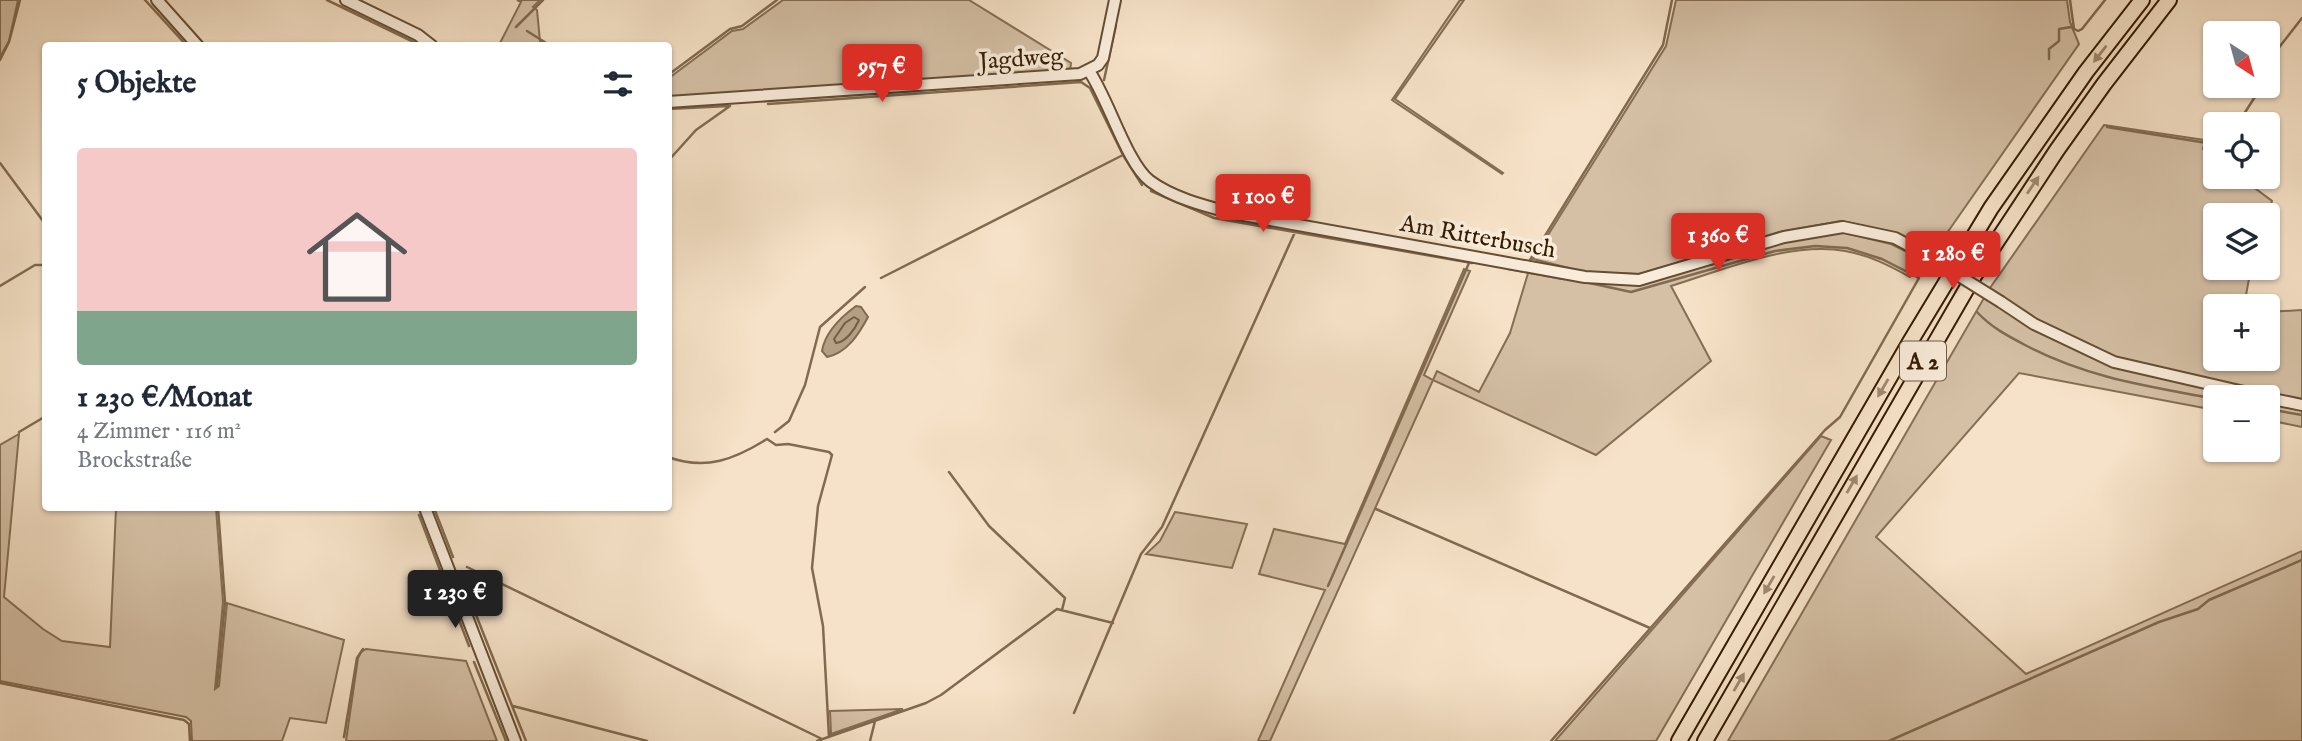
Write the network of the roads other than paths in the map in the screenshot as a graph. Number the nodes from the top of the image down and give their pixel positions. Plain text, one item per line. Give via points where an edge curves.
1 (157, 0) edge
2 (346, 0) edge
3 (1115, 0) edge
4 (2142, 0) edge
5 (2169, 0) edge
6 (194, 42) edge
7 (427, 42) edge
8 (1089, 71) junction
9 (672, 102) edge
10 (2212, 385) edge
11 (2280, 401) edge
12 (2302, 405) edge
13 (426, 511) edge
14 (515, 741) edge
15 (1679, 741) edge
16 (1705, 741) edge

1 - 6 street
2 - 7 street
3 - 8 street, Jagdweg via 1103,58
4 -> 15 highway, A 2 via 1991,208
16 -> 5 highway, A 2 via 1980,267 2057,150
8 - 9 street, Jagdweg via 1071,76
8 - 10 street, Am Ritterbusch, bridge via 1142,173 1202,205 1586,277 1639,280 1784,237 1843,227 1895,238 2034,324 2114,362
11 - 12 street, Am Ritterbusch
13 - 14 street

